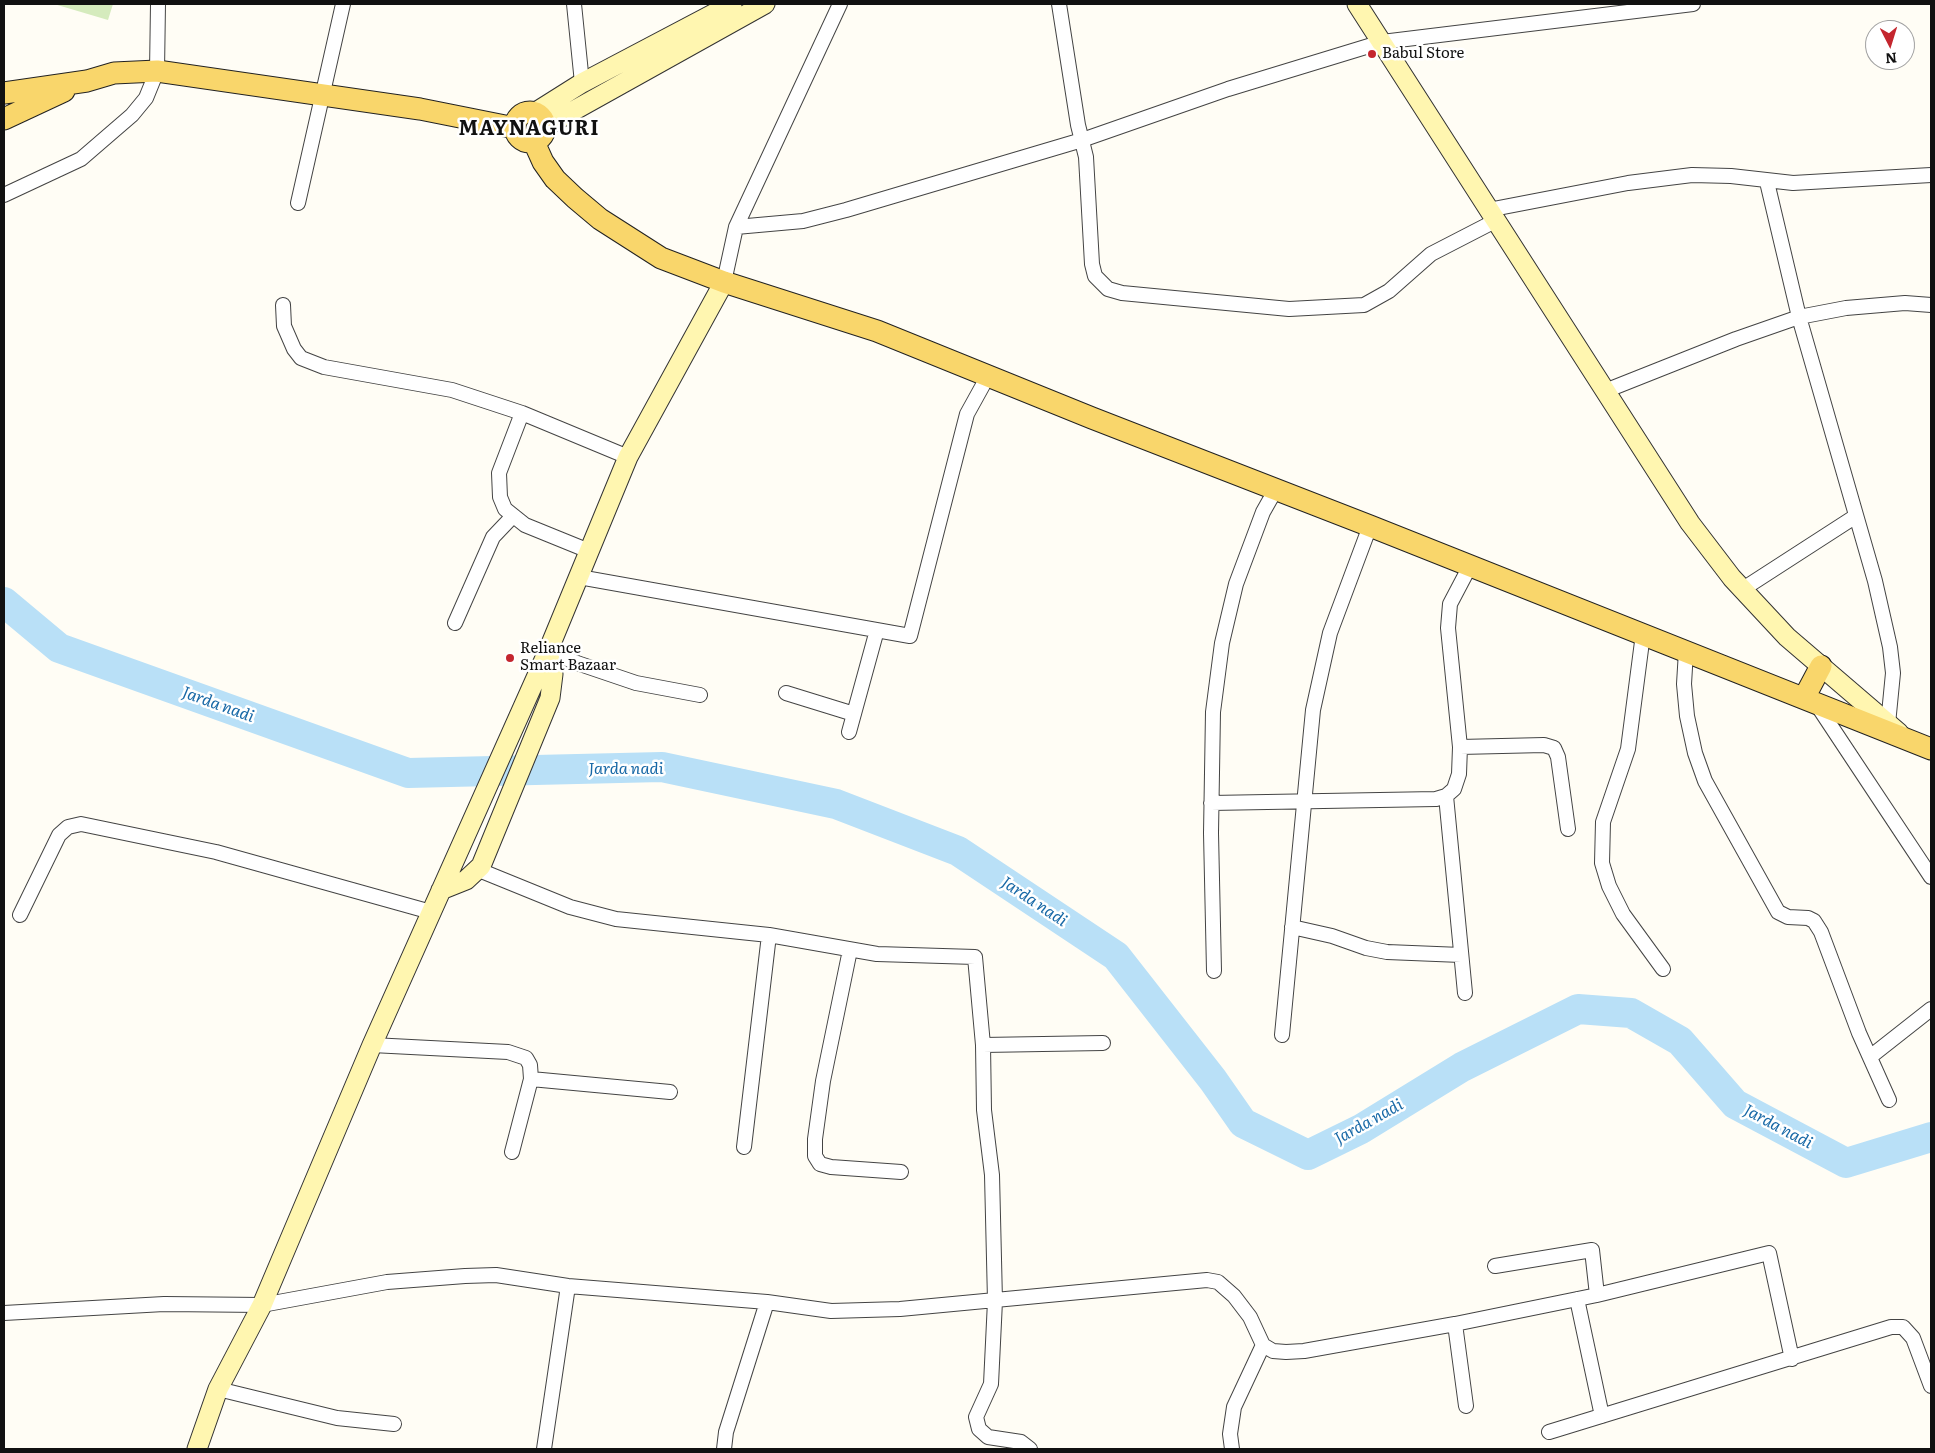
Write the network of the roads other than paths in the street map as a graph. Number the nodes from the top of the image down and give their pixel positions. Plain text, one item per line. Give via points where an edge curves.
1 (158, 4) edge
2 (343, 4) edge
3 (574, 4) edge
4 (732, 4) edge
5 (765, 4) edge
6 (840, 4) edge
7 (1059, 4) edge
8 (1357, 4) edge
9 (1692, 4) edge
10 (1612, 8) edge
11 (1382, 42) junction
12 (157, 71) junction
13 (87, 81) junction
14 (582, 83) junction
15 (4, 93) edge
16 (321, 94) junction
17 (4, 119) edge
18 (538, 127) junction
19 (1082, 140) junction
20 (1931, 175) edge
21 (1767, 182) junction
22 (4, 195) edge
23 (298, 203) dead end
24 (1491, 215) junction
25 (736, 227) junction
26 (724, 282) junction
27 (283, 305) dead end
28 (1931, 305) edge
29 (1799, 317) junction
30 (988, 376) junction
31 (1605, 391) junction
32 (522, 413) junction
33 (628, 457) junction
34 (1276, 489) junction
35 (514, 516) junction
36 (1856, 516) junction
37 (1370, 526) junction
38 (589, 551) junction
39 (1470, 566) junction
40 (579, 577) junction
41 (1743, 590) junction
42 (455, 623) dead end
43 (878, 630) junction
44 (1644, 634) junction
45 (548, 651) junction
46 (1686, 651) junction
47 (1821, 666) junction
48 (786, 693) dead end
49 (700, 695) dead end
50 (1810, 701) junction
51 (854, 714) junction
52 (1888, 724) junction
53 (849, 732) dead end
54 (1909, 740) junction
55 (1460, 748) junction
56 (1931, 749) edge
57 (1446, 796) junction
58 (1304, 801) junction
59 (1211, 803) junction
60 (1568, 829) dead end
61 (480, 868) junction
62 (1931, 877) edge
63 (443, 886) junction
64 (431, 912) junction
65 (20, 915) dead end
66 (1292, 927) junction
67 (769, 935) junction
68 (850, 950) junction
69 (1462, 955) junction
70 (1662, 969) dead end
71 (1214, 971) dead end
72 (1465, 993) dead end
73 (1931, 1009) edge
74 (1282, 1035) dead end
75 (1103, 1043) dead end
76 (372, 1045) junction
77 (983, 1045) junction
78 (1870, 1057) junction
79 (531, 1080) junction
80 (670, 1092) dead end
81 (1889, 1100) dead end
82 (744, 1147) dead end
83 (512, 1152) dead end
84 (901, 1172) dead end
85 (1495, 1266) dead end
86 (568, 1286) junction
87 (1597, 1295) junction
88 (1577, 1299) junction
89 (995, 1300) junction
90 (767, 1302) junction
91 (262, 1305) junction
92 (4, 1313) edge
93 (1455, 1324) junction
94 (1263, 1345) junction
95 (1792, 1359) junction
96 (1931, 1386) edge
97 (218, 1389) junction
98 (1466, 1406) dead end
99 (1602, 1416) junction
100 (394, 1424) dead end
101 (1549, 1432) dead end
102 (198, 1449) edge
103 (544, 1449) edge
104 (724, 1449) edge
105 (1030, 1449) edge
106 (1232, 1449) edge

1 - 12 street
2 - 16 street
3 - 14 street
4 - 14 street
5 - 18 street
6 - 25 street
7 - 19 street
8 - 11 street
9 - 10 street
10 - 11 street
11 - 19 street via 1228,89
11 - 24 street
12 - 13 main road via 114,73
12 - 16 main road
12 - 22 street via 146,98 99,145 81,159
13 - 15 main road
13 - 17 main road
14 - 18 street
16 - 18 main road via 420,108 515,128 521,139
16 - 23 street
18 - 26 main road via 543,162 555,179 600,219 661,258
19 - 24 street via 1095,276 1108,288 1122,293 1289,308 1364,305 1389,291 1431,254
19 - 25 street via 803,221
20 - 21 street
21 - 24 street via 1731,176 1692,175 1628,183
21 - 29 street
24 - 31 street
25 - 26 street
26 - 30 main road via 877,331
26 - 33 street
27 - 32 street via 284,326 301,358 324,367 452,390
28 - 29 street via 1905,303 1846,308
29 - 31 street
29 - 36 street
30 - 34 main road
30 - 43 street via 967,414 910,636
31 - 41 street via 1690,523
32 - 33 street
32 - 35 street via 499,473 500,497 505,509
33 - 38 street
34 - 37 main road
34 - 59 street via 1263,512 1239,576 1222,643 1213,712
35 - 38 street via 525,525
35 - 42 street via 493,537
36 - 41 street
36 - 52 street via 1890,647 1892,673
37 - 39 main road
37 - 58 street via 1343,594 1321,669 1309,737
38 - 40 street
39 - 44 main road
39 - 55 street via 1450,604 1448,628
40 - 43 street
40 - 45 street
41 - 47 street via 1787,637
43 - 51 street
44 - 46 main road
44 - 70 street via 1628,749 1603,822 1602,863 1623,914
45 - 49 street via 636,683
45 - 61 street via 553,683 546,711
45 - 63 street
46 - 50 main road
46 - 78 street via 1684,684 1688,716 1695,753 1705,781 1778,912 1788,917 1808,918 1821,932
47 - 50 main road
47 - 52 street
48 - 51 street
50 - 54 main road
50 - 62 street
51 - 53 street
52 - 54 street
54 - 56 main road
55 - 57 street via 1459,774 1454,789
55 - 60 street via 1544,745 1554,748 1558,756
57 - 58 street via 1436,799
57 - 69 street
58 - 59 street
58 - 66 street
59 - 71 street
61 - 63 street via 459,884
61 - 67 street via 592,914
63 - 64 street
64 - 65 street via 216,852 81,824 68,827 59,834
64 - 76 street
66 - 69 street via 1387,952
66 - 74 street
67 - 68 street
67 - 82 street
68 - 77 street via 877,954 975,956
68 - 84 street via 824,1081 815,1156 820,1164 831,1167
69 - 72 street
73 - 78 street
75 - 77 street
76 - 79 street via 508,1052 526,1058
76 - 91 street
77 - 89 street via 984,1110 992,1175
78 - 81 street
79 - 80 street
79 - 83 street
85 - 87 street via 1592,1250
86 - 90 street
86 - 91 street via 496,1275 432,1277 353,1287
86 - 103 street
87 - 88 street
87 - 95 street via 1769,1253
88 - 93 street
88 - 99 street
89 - 90 street via 864,1311 831,1311
89 - 94 street via 1181,1281 1218,1282 1226,1286 1250,1316
89 - 105 street via 991,1384 976,1417 979,1429 988,1437 1021,1442
90 - 104 street via 726,1432
91 - 92 street via 164,1304
91 - 97 street
93 - 94 street via 1304,1351 1273,1351
93 - 98 street
94 - 106 street via 1234,1407 1230,1427
95 - 96 street via 1891,1327 1903,1327 1913,1338
95 - 99 street
97 - 100 street via 337,1418
97 - 102 street
99 - 101 street

